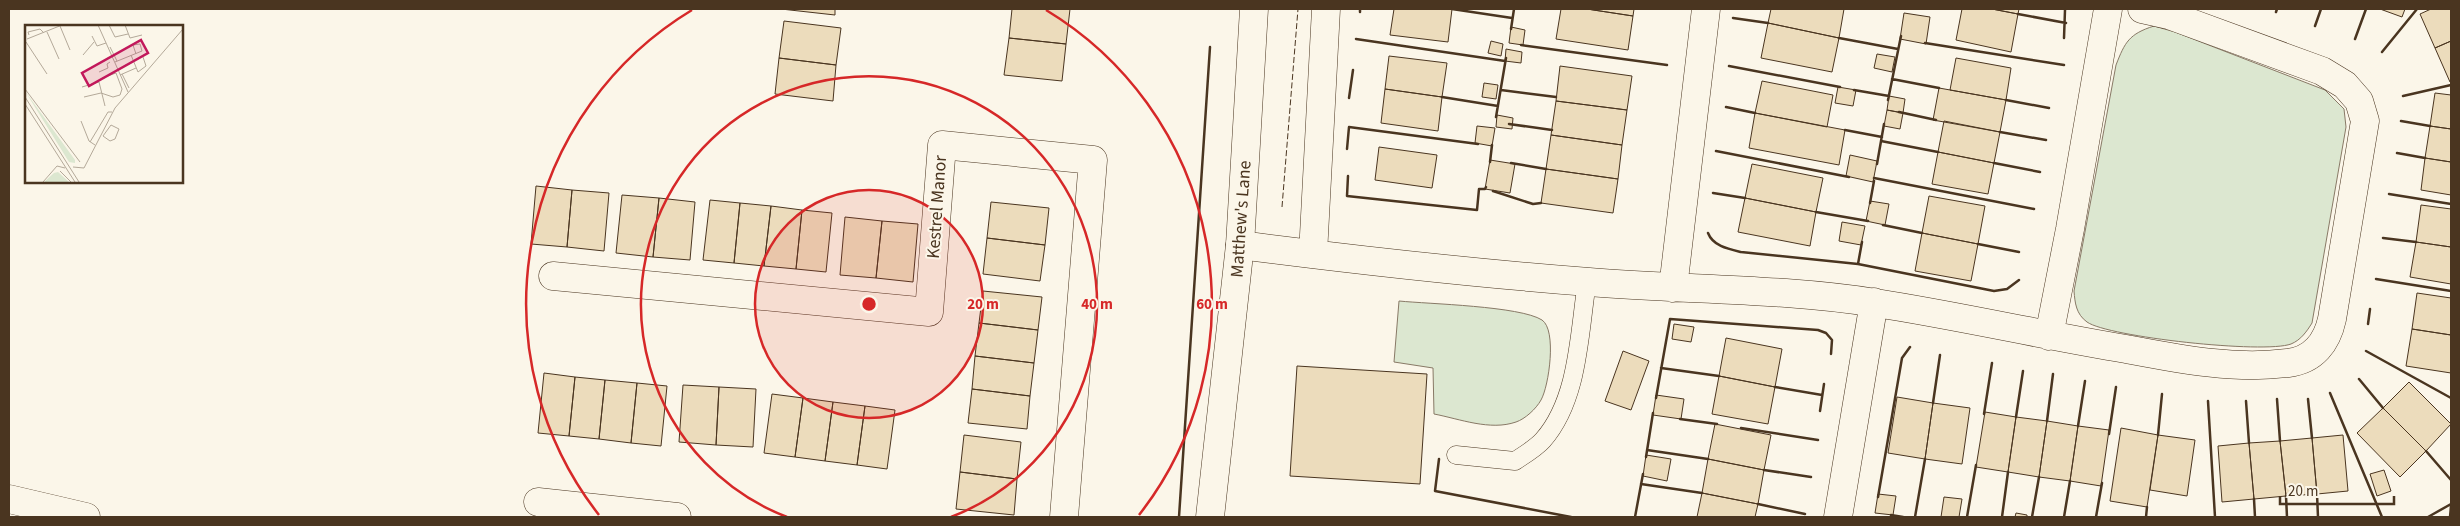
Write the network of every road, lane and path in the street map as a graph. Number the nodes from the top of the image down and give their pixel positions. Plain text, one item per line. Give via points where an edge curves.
1 (1254, 9) edge
2 (1326, 9) edge
3 (1706, 9) edge
4 (2108, 9) edge
5 (2142, 9) edge
6 (1240, 246) junction
7 (1313, 254) junction
8 (553, 276) dead end
9 (1587, 282) junction
10 (1673, 288) junction
11 (1874, 302) junction
12 (2049, 336) junction
13 (1456, 455) dead end
14 (9, 498) edge
15 (538, 502) dead end
16 (86, 517) edge
17 (677, 517) edge
18 (1064, 517) edge
19 (1210, 517) edge
20 (1838, 517) edge

1 - 6 street, Matthew's Lane
2 - 7 street
3 - 10 street
4 - 12 street
5 - 12 street via 2169,15 2322,70 2345,85 2359,101 2365,121 2330,327 2323,344 2310,357 2288,364 2238,365 2186,360
6 - 7 street
6 - 19 street, Matthew's Lane
7 - 9 street
8 - 18 street, Kestrel Manor via 929,312 942,145 1093,160
9 - 10 street
9 - 13 lane via 1566,399 1542,441 1515,461
10 - 11 street
11 - 12 street
11 - 20 street
14 - 16 street
15 - 17 street

